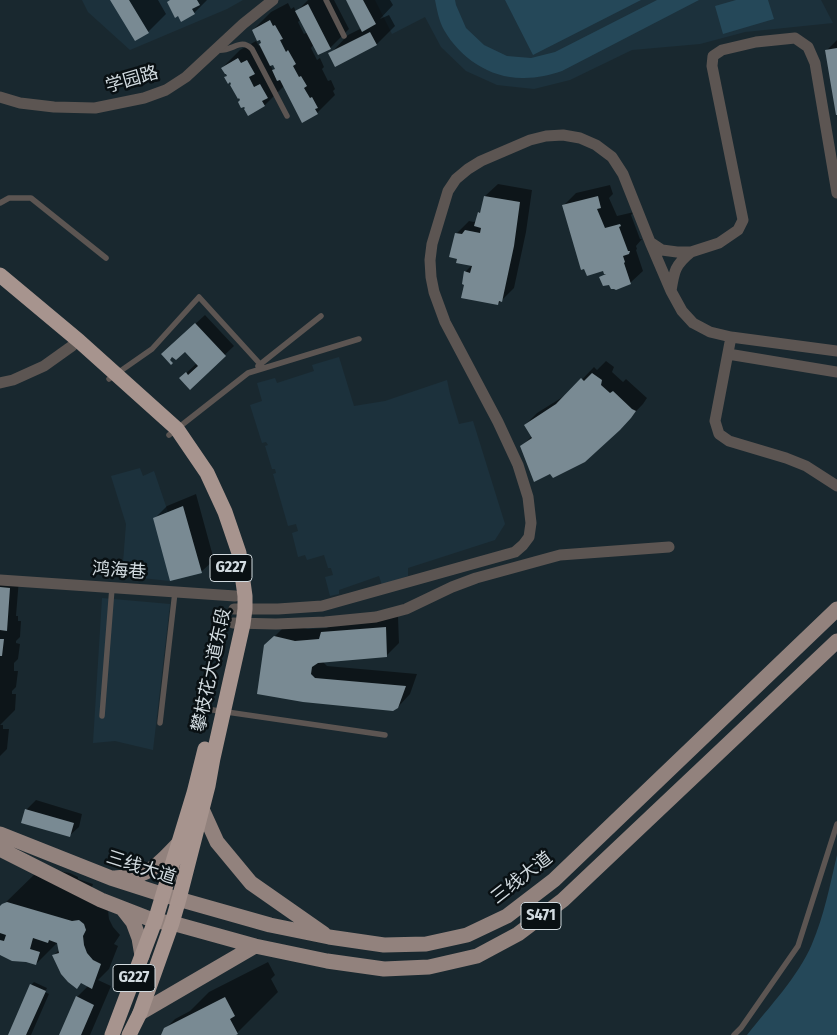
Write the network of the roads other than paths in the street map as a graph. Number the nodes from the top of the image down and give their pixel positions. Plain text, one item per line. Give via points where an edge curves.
1 (272, 0) edge
2 (326, 0) edge
3 (344, 36) dead end
4 (215, 50) junction
5 (0, 98) edge
6 (287, 116) dead end
7 (837, 193) edge
8 (0, 203) edge
9 (650, 242) junction
10 (690, 252) junction
11 (106, 258) dead end
12 (0, 275) edge
13 (0, 286) edge
14 (671, 291) junction
15 (321, 316) dead end
16 (731, 337) junction
17 (359, 339) dead end
18 (72, 346) junction
19 (837, 351) edge
20 (728, 354) junction
21 (260, 364) junction
22 (837, 372) edge
23 (248, 373) junction
24 (112, 377) junction
25 (0, 384) edge
26 (173, 432) junction
27 (837, 486) edge
28 (669, 547) dead end
29 (0, 580) edge
30 (112, 588) junction
31 (176, 592) junction
32 (837, 609) edge
33 (238, 612) junction
34 (837, 641) edge
35 (218, 711) junction
36 (102, 716) dead end
37 (160, 723) dead end
38 (386, 735) dead end
39 (202, 809) junction
40 (837, 824) edge
41 (3, 843) edge
42 (179, 843) junction
43 (110, 878) junction
44 (164, 895) junction
45 (179, 900) junction
46 (122, 908) junction
47 (156, 921) junction
48 (172, 923) junction
49 (329, 937) junction
50 (255, 946) junction
51 (142, 956) junction
52 (140, 1013) junction
53 (112, 1035) edge
54 (129, 1035) edge
55 (734, 1035) edge

1 - 4 street, 学园路
2 - 3 lane
4 - 5 street, 学园路 via 186,77 166,90 144,98 95,108 54,107
4 - 6 lane via 247,44
7 - 10 street via 815,62 808,47 795,38 722,50 713,56 712,66 743,220 738,230 719,243
8 - 11 lane via 9,198 31,198
9 - 10 street via 662,250
9 - 14 street
9 - 33 street via 623,174 612,157 596,144 580,138 563,135 530,140 481,161 456,179 448,191 432,244 430,260 434,292 445,322 518,465 528,497 529,537 515,552 322,606
10 - 14 street via 679,262 673,274
12 - 24 highway, 攀枝花大道东段 / G227 via 79,341
13 - 18 highway, 攀枝花大道东段 / G227
14 - 16 street via 693,323 710,332
15 - 21 lane
16 - 19 street
16 - 20 street
17 - 23 lane
18 - 24 highway, 攀枝花大道东段 / G227
18 - 25 street via 44,366
20 - 22 street
20 - 27 street via 715,421 719,434 729,441 806,466
21 - 23 lane
21 - 24 lane via 199,297 152,349
23 - 26 lane
24 - 26 highway, 攀枝花大道东段 / G227 via 148,414
26 - 33 highway, 攀枝花大道东段 / G227 via 216,512 229,554
28 - 33 street via 560,555 476,578 406,609 376,617 276,624
29 - 30 street, 鸿海巷
30 - 31 street, 鸿海巷
30 - 36 lane
31 - 33 street, 鸿海巷
31 - 37 lane
32 - 49 main road, 三线大道 / S471 via 554,880 507,916 467,935 426,944 384,945
33 - 35 highway, 攀枝花大道东段 / G227
34 - 50 main road, 三线大道 / S471 via 563,900 518,934 485,952 430,967 384,969
35 - 38 lane
35 - 39 highway, 攀枝花大道东段 / G227
35 - 42 highway, 攀枝花大道东段 / G227
39 - 45 highway, 攀枝花大道东段 / G227
39 - 49 main road via 218,842 251,883
40 - 55 lane via 798,946
41 - 43 main road, 三线大道
41 - 46 main road, 三线大道 via 100,900
42 - 43 main road via 146,872
42 - 44 highway, 攀枝花大道东段 / G227
43 - 44 main road, 三线大道
44 - 45 main road, 三线大道
44 - 47 highway, 攀枝花大道东段 / G227
45 - 48 highway, 攀枝花大道东段 / G227
45 - 49 main road, 三线大道 / S471
46 - 47 main road, 三线大道
46 - 51 main road via 133,922
47 - 48 main road, 三线大道 / S471
47 - 51 highway, 攀枝花大道东段 / G227
48 - 50 main road, 三线大道 / S471
48 - 52 highway, 攀枝花大道东段 / G227
50 - 52 main road
51 - 53 highway, 攀枝花大道东段 / G227
52 - 54 highway, 攀枝花大道东段 / G227

